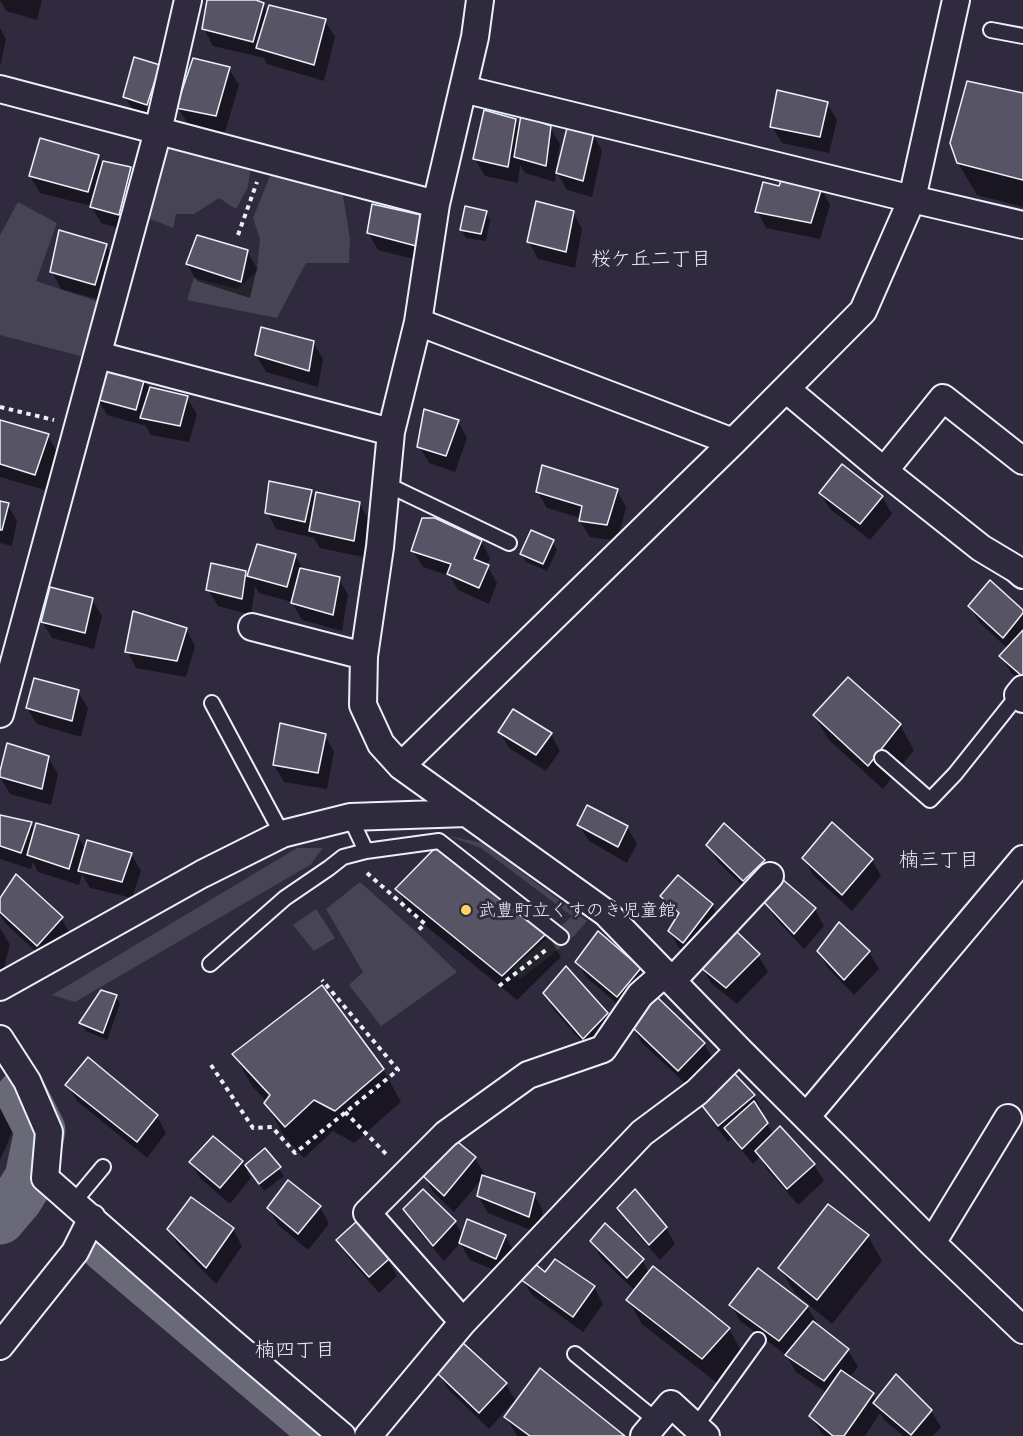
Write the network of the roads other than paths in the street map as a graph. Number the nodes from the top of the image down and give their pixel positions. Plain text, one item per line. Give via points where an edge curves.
1 (188, 0) edge
2 (480, 0) edge
3 (956, 0) edge
4 (991, 30) dead end
5 (1023, 36) edge
6 (0, 89) edge
7 (463, 89) junction
8 (158, 131) junction
9 (912, 200) junction
10 (436, 204) junction
11 (1023, 225) edge
12 (418, 322) junction
13 (98, 354) junction
14 (786, 389) junction
15 (391, 432) junction
16 (732, 442) junction
17 (1023, 461) edge
18 (884, 471) junction
19 (386, 484) junction
20 (509, 543) dead end
21 (1023, 575) edge
22 (252, 627) dead end
23 (364, 656) junction
24 (1021, 694) edge
25 (212, 703) dead end
26 (0, 714) edge
27 (882, 758) dead end
28 (401, 766) junction
29 (467, 813) junction
30 (350, 818) junction
31 (282, 834) junction
32 (366, 851) junction
33 (1023, 860) edge
34 (770, 876) dead end
35 (561, 936) road end
36 (210, 964) dead end
37 (668, 977) junction
38 (0, 987) edge
39 (0, 1039) edge
40 (739, 1050) junction
41 (806, 1117) junction
42 (1008, 1118) dead end
43 (103, 1167) dead end
44 (82, 1210) junction
45 (932, 1243) junction
46 (463, 1322) junction
47 (1023, 1330) edge
48 (758, 1340) dead end
49 (0, 1346) edge
50 (575, 1354) dead end
51 (650, 1428) edge
52 (701, 1431) edge
53 (342, 1436) edge
54 (368, 1436) edge

1 - 8 street
2 - 7 street
3 - 9 street
4 - 5 lane
6 - 8 street
7 - 9 street
7 - 10 street
8 - 10 street
8 - 13 street
9 - 11 street
9 - 14 street via 863,311
10 - 12 street
12 - 15 street
12 - 16 street
13 - 15 street
13 - 26 street
14 - 16 street
14 - 18 street
15 - 19 street
16 - 28 street
17 - 18 street via 943,398
18 - 21 street via 981,548
19 - 20 lane
19 - 23 street
22 - 23 street
23 - 28 street via 363,705 381,744
24 - 27 lane via 930,800
25 - 31 lane
28 - 29 street
29 - 30 street
29 - 37 street via 606,913
30 - 31 street
30 - 32 lane
31 - 38 street
32 - 35 lane via 440,841
32 - 36 lane via 343,856 285,898
33 - 41 street
34 - 37 street
37 - 40 street
37 - 46 street via 640,995 603,1049 528,1075 446,1134 367,1213
39 - 44 street via 27,1081 49,1132 45,1178
40 - 41 street
40 - 46 street via 697,1092 642,1133
41 - 45 street
42 - 45 street
43 - 44 lane
44 - 49 street via 75,1252
44 - 53 street
45 - 47 street
46 - 54 street
48 - 52 lane
50 - 51 lane
51 - 52 street via 671,1404

